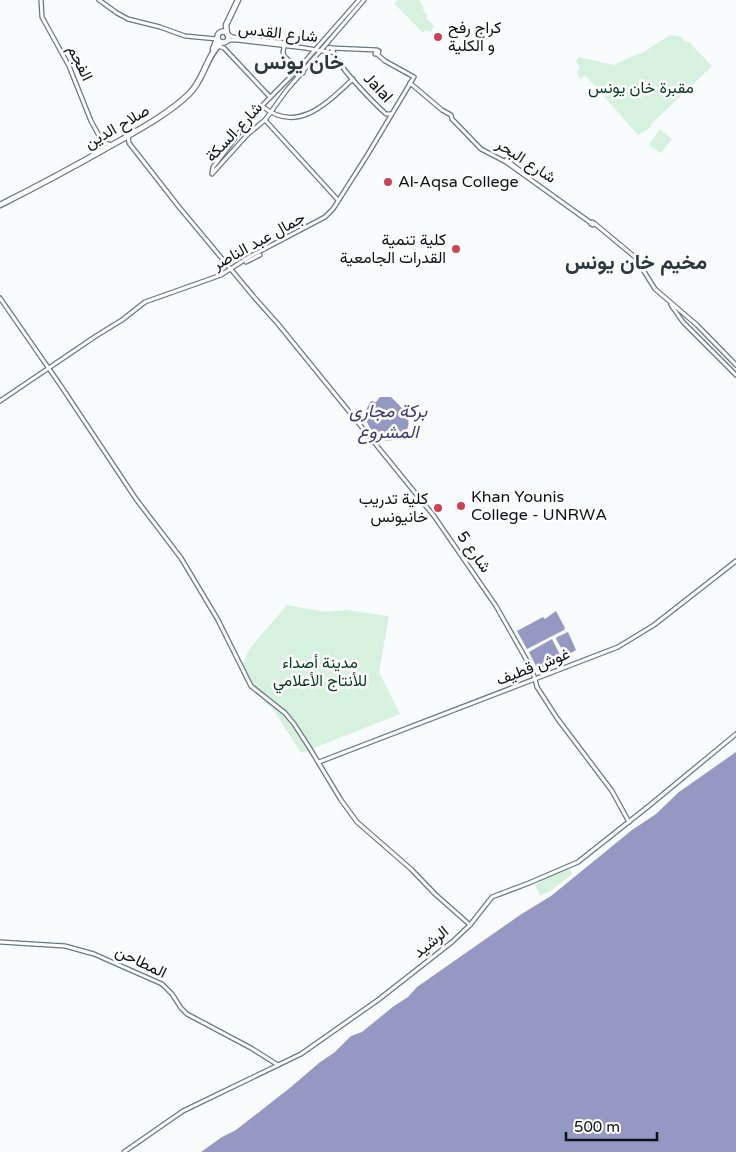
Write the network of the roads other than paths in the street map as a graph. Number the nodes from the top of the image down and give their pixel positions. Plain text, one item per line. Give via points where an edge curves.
1 (41, 0) edge
2 (100, 0) edge
3 (237, 0) edge
4 (359, 0) edge
5 (364, 0) edge
6 (232, 11) junction
7 (226, 25) junction
8 (228, 34) junction
9 (234, 37) junction
10 (212, 39) junction
11 (219, 41) junction
12 (281, 45) junction
13 (317, 49) junction
14 (329, 50) junction
15 (299, 68) junction
16 (303, 72) junction
17 (414, 77) joint
18 (353, 80) junction
19 (410, 83) junction
20 (271, 97) junction
21 (276, 105) junction
22 (262, 106) junction
23 (270, 113) junction
24 (278, 114) junction
25 (391, 114) junction
26 (265, 120) junction
27 (388, 120) junction
28 (146, 124) junction
29 (128, 136) junction
30 (100, 137) junction
31 (122, 140) junction
32 (109, 144) junction
33 (132, 146) junction
34 (99, 149) junction
35 (62, 171) junction
36 (338, 200) junction
37 (0, 204) edge
38 (232, 270) junction
39 (0, 298) edge
40 (670, 303) junction
41 (736, 365) edge
42 (49, 368) junction
43 (736, 375) edge
44 (0, 401) edge
45 (736, 561) edge
46 (535, 680) junction
47 (736, 734) edge
48 (319, 762) junction
49 (629, 822) junction
50 (470, 925) junction
51 (0, 942) edge
52 (278, 1065) junction
53 (124, 1152) edge

1 - 30 main road, الفجم via 42,17 69,66
2 - 10 main road via 128,19 185,36
2 - 11 main road via 135,20
3 - 6 highway, صلاح الدين
4 - 13 main road, شارع السكة
5 - 14 main road, شارع السكة
6 - 7 highway, صلاح الدين
6 - 11 highway, صلاح الدين
7 - 8 highway
7 - 9 highway
8 - 9 main road, شارع القدس
8 - 11 highway via 228,39
8 - 11 highway via 224,32
9 - 13 main road, شارع القدس
10 - 11 main road
10 - 11 main road
11 - 12 main road, شارع القدس
11 - 20 main road
11 - 28 highway, صلاح الدين via 192,90
12 - 13 main road, شارع القدس
12 - 15 main road via 284,56
13 - 14 main road, شارع القدس
13 - 15 main road, شارع السكة
14 - 16 main road, شارع السكة
14 - 17 main road, شارع القدس via 376,53
14 - 18 main road, Jalal
15 - 16 main road
15 - 20 main road, شارع السكة
16 - 21 main road, شارع السكة
17 - 19 main road, جمال عبد الناصر
18 - 23 main road via 310,115 292,119
18 - 24 main road via 309,114 293,118
18 - 25 main road, Jalal via 386,114
18 - 27 main road, Jalal
19 - 25 main road, جمال عبد الناصر
19 - 40 main road, شارع البحر via 451,115 485,149 629,251 654,288
20 - 22 main road, شارع السكة
21 - 23 main road, شارع السكة
21 - 24 main road
22 - 23 main road
22 - 26 main road, شارع السكة via 213,167 212,174
23 - 24 main road
23 - 26 main road, شارع السكة
25 - 27 main road, جمال عبد الناصر
26 - 36 main road
27 - 36 main road, جمال عبد الناصر
27 - 38 main road, جمال عبد الناصر via 326,218
28 - 29 highway, صلاح الدين
28 - 32 highway, صلاح الدين
29 - 31 highway, صلاح الدين
29 - 33 main road
30 - 32 main road
30 - 34 main road via 102,145
31 - 33 main road
31 - 35 highway, صلاح الدين
32 - 34 highway, صلاح الدين
33 - 38 main road, شارع 5
34 - 35 highway, صلاح الدين
35 - 37 highway, صلاح الدين
36 - 38 main road, جمال عبد الناصر via 323,219 249,257
38 - 42 main road, جمال عبد الناصر via 145,302
38 - 46 main road, شارع 5 via 424,504 483,586
39 - 42 main road
40 - 41 main road
40 - 43 main road via 683,322
42 - 44 main road, جمال عبد الناصر
42 - 48 main road via 136,499 181,558 250,683 285,713
45 - 46 main road, غوش قطيف via 636,637
46 - 48 main road, غوش قطيف
46 - 49 main road via 563,727 614,794
47 - 49 main road, الرشيد
48 - 50 main road via 357,822
49 - 50 main road, الرشيد via 572,866 492,897
50 - 52 main road, الرشيد via 378,1000 306,1050
51 - 52 main road, المطاحن via 65,946 124,967 162,984 187,1014
52 - 53 main road, الرشيد via 184,1111

